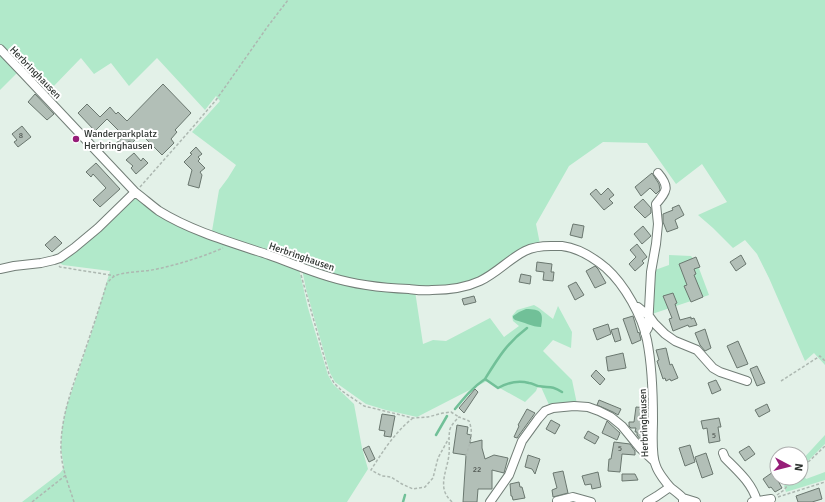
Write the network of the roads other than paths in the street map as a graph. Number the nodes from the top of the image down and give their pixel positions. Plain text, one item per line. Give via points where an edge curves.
1 (0, 49) edge
2 (658, 173) dead end
3 (135, 192) junction
4 (0, 270) edge
5 (635, 307) junction
6 (649, 316) junction
7 (645, 333) junction
8 (747, 381) dead end
9 (723, 453) dead end
10 (654, 461) junction
11 (670, 487) junction
12 (770, 499) road end
13 (683, 500) edge
14 (557, 501) edge
15 (490, 502) edge
16 (591, 502) edge
17 (647, 502) edge
18 (696, 502) edge
19 (754, 502) edge

1 - 3 street, Herbringhausen
2 - 6 street, Herbringhausen via 666,185 663,197 656,204 658,224 651,272
3 - 4 street via 67,253 54,260
3 - 5 street, Herbringhausen via 160,212 192,228 330,277 372,286 430,290 462,288 482,280 532,248 563,246 590,256 607,269
5 - 6 street, Herbringhausen
5 - 7 street, Herbringhausen
6 - 7 street, Herbringhausen
6 - 8 street, Herbringhausen via 665,334 697,350 713,368
7 - 10 street, Herbringhausen via 651,369
9 - 19 street via 748,481 755,494
10 - 11 street, Herbringhausen
10 - 15 street via 611,417 588,408 553,408 545,411 522,441 509,475
11 - 13 street, Herbringhausen
11 - 17 street
12 - 19 street
13 - 18 street
14 - 16 street via 573,497

